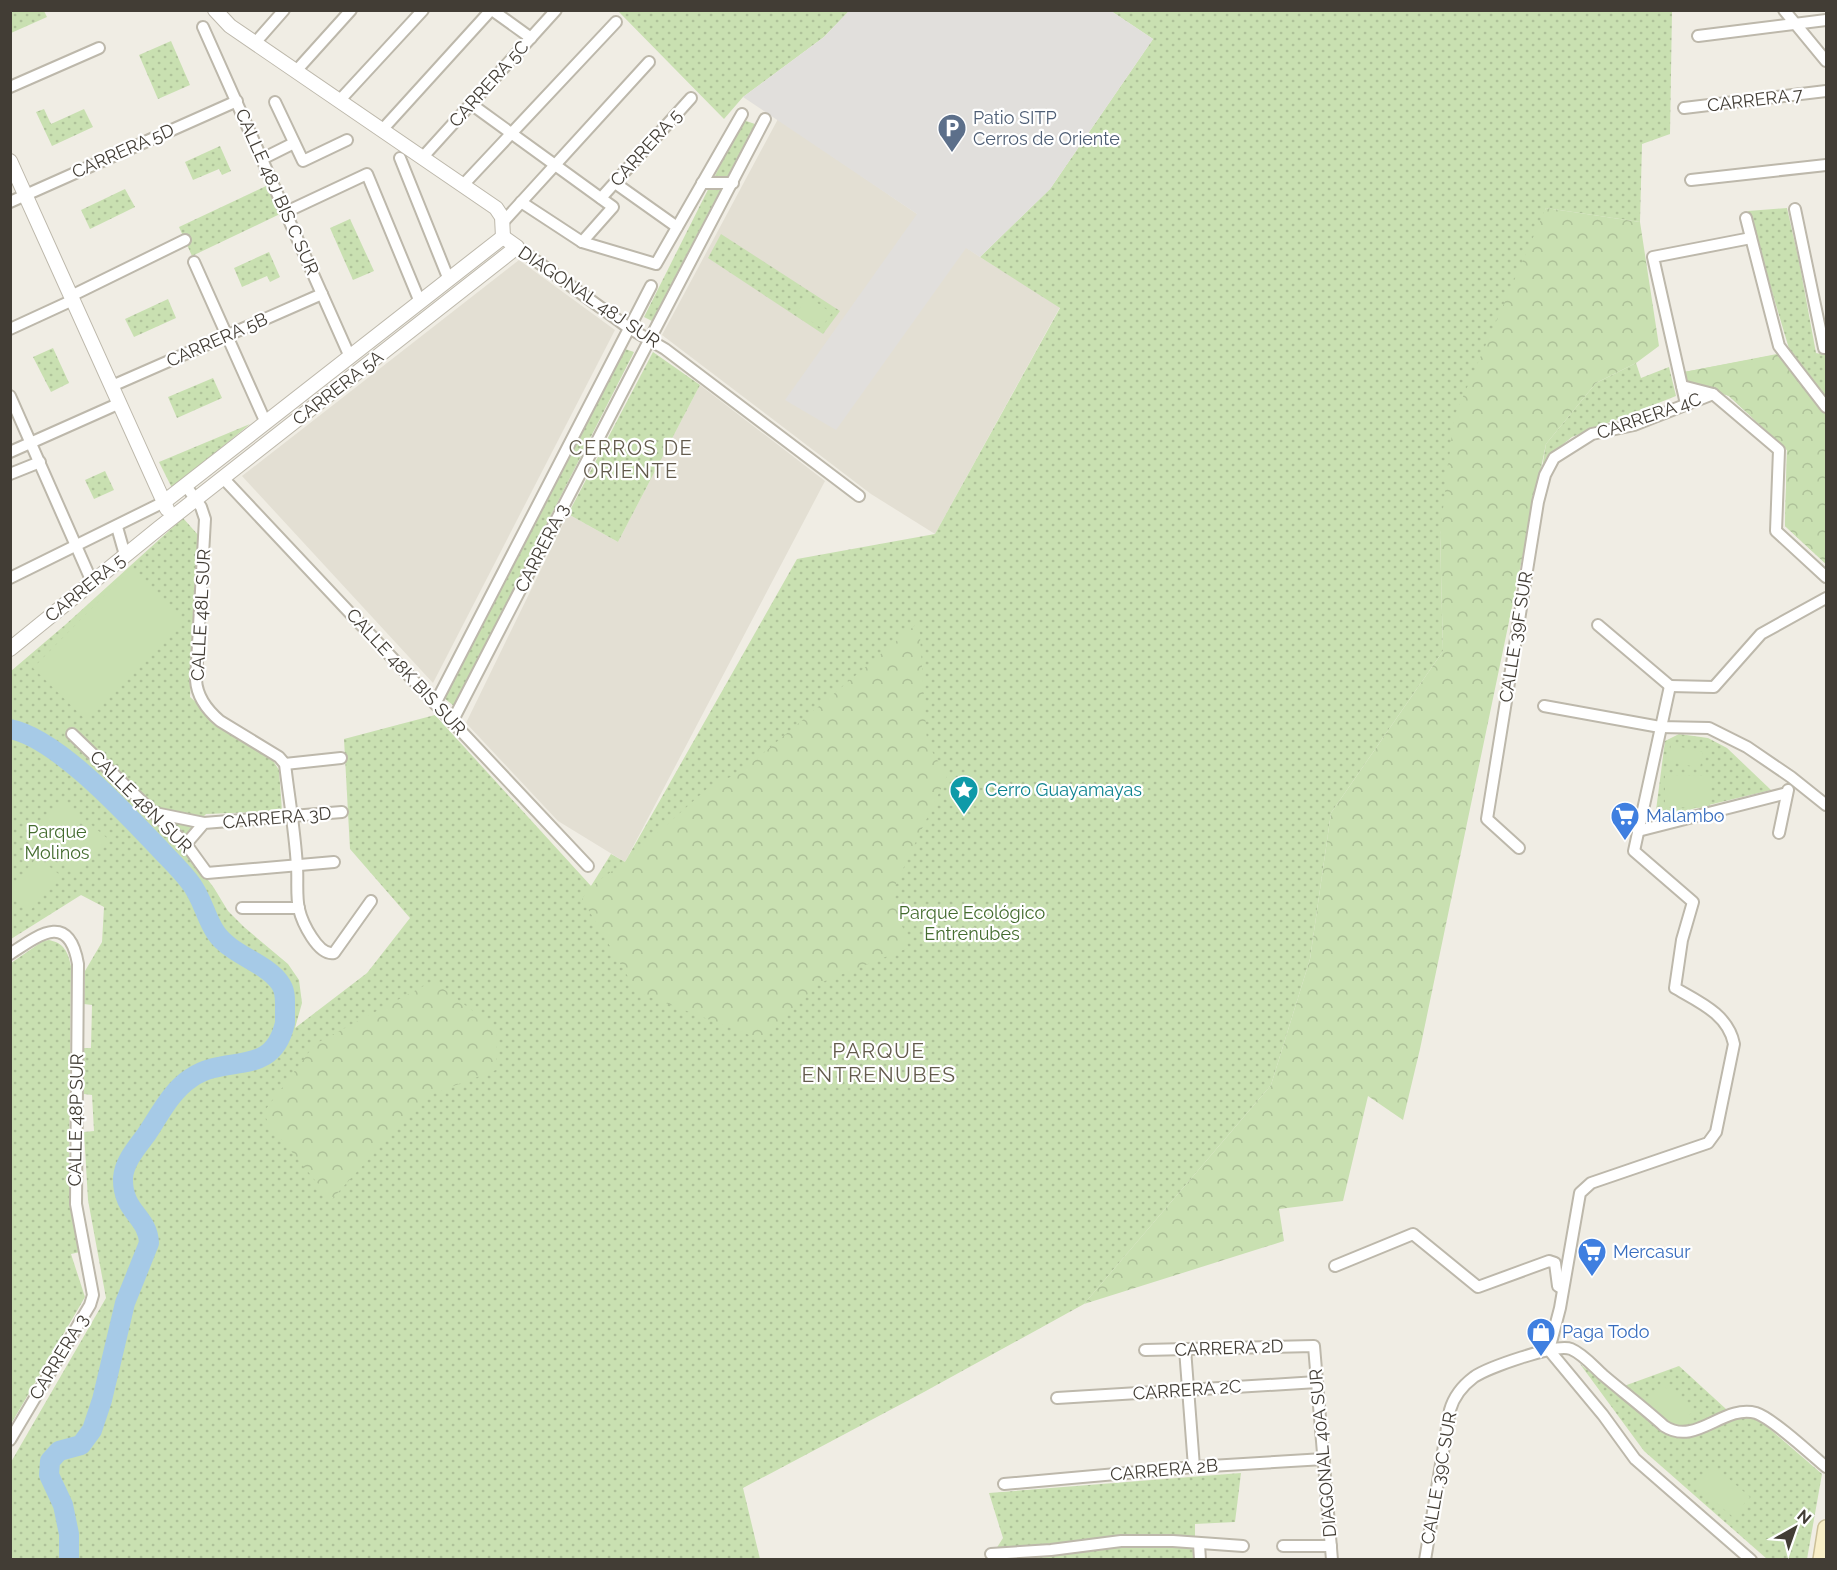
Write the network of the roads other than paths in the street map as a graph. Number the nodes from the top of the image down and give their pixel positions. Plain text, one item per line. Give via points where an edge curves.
1 (215, 10) edge
2 (284, 10) edge
3 (351, 10) edge
4 (423, 10) edge
5 (492, 10) edge
6 (556, 10) edge
7 (1784, 10) edge
8 (1827, 20) edge
9 (616, 22) dead end
10 (1796, 24) junction
11 (203, 27) dead end
12 (1698, 36) dead end
13 (531, 38) junction
14 (255, 43) junction
15 (99, 48) dead end
16 (1827, 61) edge
17 (649, 62) dead end
18 (296, 71) junction
19 (10, 87) edge
20 (1827, 91) edge
21 (691, 98) dead end
22 (339, 100) junction
23 (237, 101) junction
24 (274, 102) dead end
25 (471, 104) junction
26 (1684, 108) dead end
27 (742, 114) dead end
28 (765, 119) dead end
29 (382, 130) junction
30 (511, 134) junction
31 (347, 140) dead end
32 (294, 143) junction
33 (400, 158) dead end
34 (422, 158) junction
35 (262, 159) junction
36 (10, 161) edge
37 (555, 165) junction
38 (1827, 165) edge
39 (1691, 180) dead end
40 (615, 183) junction
41 (702, 183) junction
42 (733, 183) junction
43 (463, 186) junction
44 (26, 194) junction
45 (601, 198) junction
46 (10, 202) edge
47 (521, 202) junction
48 (1795, 209) dead end
49 (286, 212) junction
50 (1746, 218) dead end
51 (503, 222) junction
52 (677, 227) junction
53 (503, 237) junction
54 (1751, 238) junction
55 (185, 240) dead end
56 (582, 242) junction
57 (517, 247) junction
58 (195, 262) dead end
59 (449, 280) junction
60 (651, 286) dead end
61 (322, 294) junction
62 (72, 298) junction
63 (420, 302) junction
64 (629, 328) junction
65 (10, 329) edge
66 (228, 336) junction
67 (650, 339) junction
68 (1825, 348) edge
69 (350, 357) junction
70 (112, 386) junction
71 (1682, 386) junction
72 (1713, 393) junction
73 (10, 396) edge
74 (120, 403) junction
75 (1686, 404) junction
76 (1827, 407) edge
77 (266, 423) junction
78 (31, 442) junction
79 (10, 452) edge
80 (1554, 458) joint
81 (40, 462) junction
82 (10, 474) edge
83 (223, 478) junction
84 (186, 486) junction
85 (859, 496) dead end
86 (196, 500) junction
87 (164, 502) junction
88 (172, 518) junction
89 (117, 526) junction
90 (159, 528) joint
91 (77, 547) junction
92 (125, 555) junction
93 (1827, 577) edge
94 (10, 578) edge
95 (93, 582) junction
96 (1827, 598) edge
97 (1598, 625) dead end
98 (10, 649) edge
99 (1670, 686) junction
100 (435, 704) junction
101 (1544, 706) dead end
102 (453, 722) junction
103 (1660, 727) junction
104 (72, 734) dead end
105 (341, 758) dead end
106 (285, 764) junction
107 (1791, 777) junction
108 (1787, 793) junction
109 (1827, 805) edge
110 (155, 812) junction
111 (342, 812) dead end
112 (291, 818) junction
113 (204, 823) junction
114 (1638, 831) junction
115 (1779, 833) dead end
116 (186, 844) junction
117 (1519, 848) dead end
118 (334, 862) dead end
119 (297, 865) junction
120 (588, 867) dead end
121 (371, 901) dead end
122 (242, 908) dead end
123 (299, 908) junction
124 (10, 954) edge
125 (1335, 1266) dead end
126 (1563, 1289) junction
127 (90, 1305) joint
128 (1314, 1346) joint
129 (1185, 1349) junction
130 (1145, 1350) dead end
131 (1549, 1350) junction
132 (1317, 1382) junction
133 (1190, 1390) junction
134 (1057, 1398) dead end
135 (10, 1440) edge
136 (1324, 1460) junction
137 (1194, 1467) junction
138 (1827, 1467) edge
139 (1004, 1484) dead end
140 (1827, 1528) edge
141 (1198, 1544) junction
142 (1243, 1546) dead end
143 (1283, 1546) dead end
144 (1331, 1546) junction
145 (991, 1554) dead end
146 (1200, 1560) edge
147 (1332, 1560) edge
148 (1425, 1560) edge
149 (1751, 1560) edge
150 (1821, 1560) edge

1 - 14 street
2 - 14 street
3 - 18 street
4 - 22 street
5 - 13 street
5 - 29 street
6 - 13 street, CARRERA 5C
7 - 10 street
8 - 10 street
9 - 30 street
10 - 12 street
10 - 16 street
11 - 23 street, CALLE 48J BIS C SUR
13 - 25 street, CARRERA 5C
14 - 18 street
15 - 19 street
17 - 37 street
18 - 22 street
20 - 26 street, CARRERA 7
21 - 40 street, CARRERA 5
22 - 29 street
23 - 35 street, CALLE 48J BIS C SUR
23 - 44 street, CARRERA 5D
24 - 32 street
25 - 30 street
25 - 34 street, CARRERA 5C
27 - 41 street
28 - 42 street, CARRERA 3
29 - 34 street
30 - 37 street
30 - 43 street
31 - 32 street via 303,161
32 - 35 street
33 - 59 street
34 - 43 street
35 - 49 street, CALLE 48J BIS C SUR
36 - 44 street
37 - 45 street
37 - 47 street
38 - 39 street
40 - 45 street, CARRERA 5
40 - 52 street
41 - 42 street
41 - 52 street
42 - 67 street, CARRERA 3
43 - 51 street via 496,208
44 - 46 street, CARRERA 5D
44 - 62 street
45 - 56 street, CARRERA 5 via 613,207
47 - 51 street
47 - 56 street
48 - 68 street
49 - 61 street, CALLE 48J BIS C SUR
49 - 63 street via 367,174
50 - 54 street
51 - 53 street, DIAGONAL 48J SUR
52 - 56 street via 656,264
53 - 57 street, DIAGONAL 48J SUR
53 - 59 street, CARRERA 5A
54 - 71 street via 1653,257
54 - 76 street via 1779,346
55 - 62 street
57 - 64 street, DIAGONAL 48J SUR
57 - 83 street, CARRERA 5A
58 - 66 street
59 - 63 street, CARRERA 5A
60 - 64 street, CARRERA 3
61 - 66 street, CARRERA 5B
61 - 69 street, CALLE 48J BIS C SUR
62 - 65 street
62 - 70 street
63 - 69 street, CARRERA 5A
64 - 67 street, DIAGONAL 48J SUR
64 - 100 street, CARRERA 3
66 - 70 street, CARRERA 5B
66 - 77 street
67 - 85 street, DIAGONAL 48J SUR
67 - 102 street, CARRERA 3
69 - 77 street, CARRERA 5A
70 - 74 street
71 - 72 street, CARRERA 4C
71 - 75 street
72 - 75 street, CARRERA 4C
72 - 93 street, CARRERA 4C via 1779,450 1776,531
73 - 78 street
74 - 78 street
74 - 87 street
75 - 80 street, CARRERA 4C via 1635,425 1592,434
77 - 84 street, CARRERA 5A
78 - 79 street
78 - 81 street
80 - 117 street, CALLE 39F SUR via 1538,502 1487,819
81 - 82 street
81 - 91 street
83 - 86 street, CARRERA 5A
83 - 100 street, CALLE 48K BIS SUR
84 - 86 street, CALLE 48L SUR
84 - 87 street, CARRERA 5A
86 - 88 street, CARRERA 5A
86 - 106 street, CALLE 48L SUR via 205,519 196,688 212,714
87 - 88 street
87 - 89 street
88 - 90 street, CARRERA 5A
89 - 91 street
89 - 92 street
90 - 92 street, CARRERA 5
91 - 94 street
91 - 95 street
92 - 95 street, CARRERA 5
95 - 98 street, CARRERA 5
96 - 99 street via 1761,634 1714,687
97 - 99 street
99 - 103 street
100 - 102 street, CALLE 48K BIS SUR
101 - 103 street
102 - 120 street, CALLE 48K BIS SUR
103 - 107 street via 1709,728 1747,747
103 - 114 street
104 - 110 street, CALLE 48N SUR
105 - 106 street
106 - 112 street
107 - 108 street
107 - 109 street
108 - 114 street
108 - 115 street
110 - 113 street
110 - 116 street, CALLE 48N SUR
111 - 112 street, CARRERA 3D
112 - 113 street, CARRERA 3D
112 - 119 street
113 - 116 street, CARRERA 3D
114 - 126 street via 1634,851 1693,902 1682,940 1676,987 1720,1016 1734,1044 1716,1132 1708,1143 1582,1190
116 - 119 street, CALLE 48N SUR via 207,873
118 - 119 street
119 - 123 street
121 - 123 street via 334,953 328,954 307,929
122 - 123 street
124 - 127 street, CALLE 48P SUR via 52,931 67,936 76,952 76,1204 93,1288
125 - 126 street via 1413,1234 1478,1287 1549,1261 1555,1263 1558,1286
126 - 131 street
127 - 135 street, CARRERA 3
128 - 129 street, CARRERA 2D
128 - 132 street, DIAGONAL 40A SUR
129 - 130 street, CARRERA 2D
129 - 133 street
131 - 138 street via 1563,1347 1580,1355 1664,1426 1679,1432 1695,1431 1736,1413 1754,1413 1764,1416
131 - 148 street, CALLE 39C SUR via 1476,1376 1455,1396
131 - 149 street via 1635,1459
132 - 133 street, CARRERA 2C
132 - 136 street, DIAGONAL 40A SUR
133 - 134 street, CARRERA 2C
133 - 137 street
136 - 137 street, CARRERA 2B
136 - 144 street, DIAGONAL 40A SUR
137 - 139 street, CARRERA 2B
140 - 150 main road
141 - 142 street
141 - 145 street via 1121,1541
141 - 146 street
143 - 144 street
144 - 147 street, DIAGONAL 40A SUR

